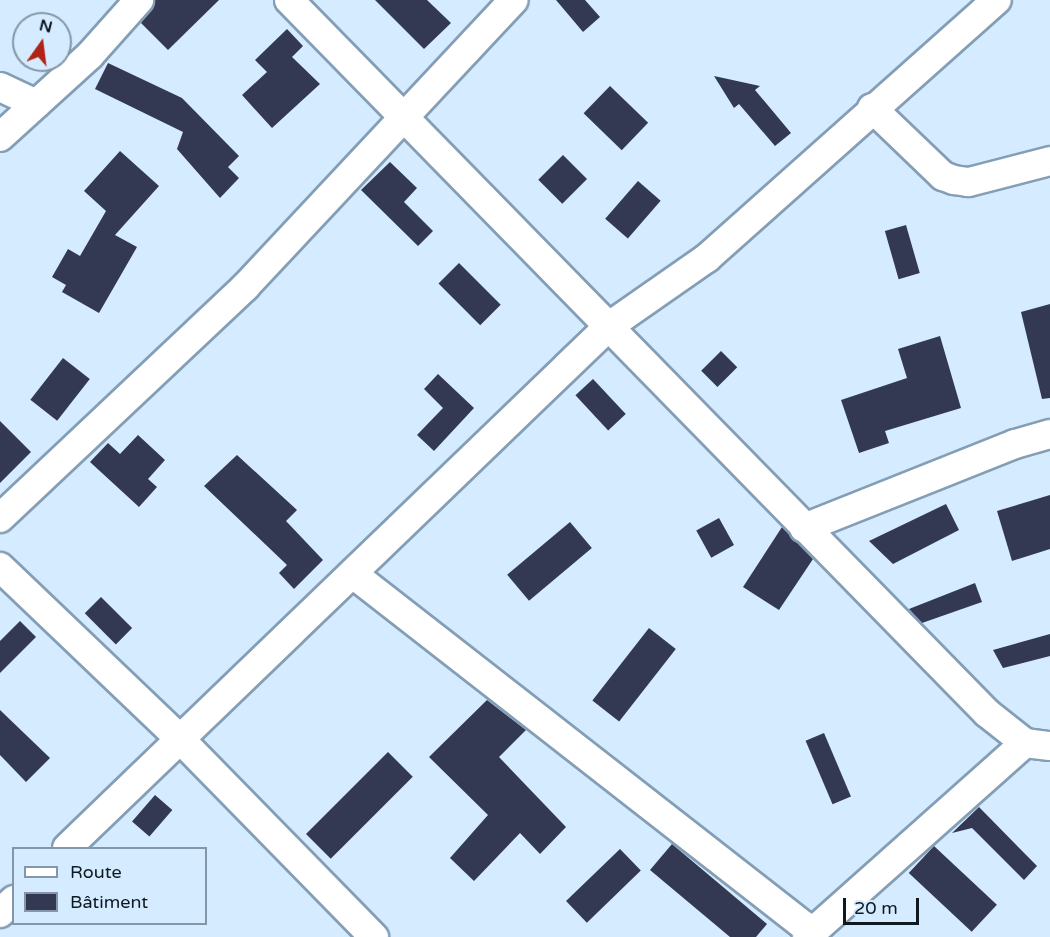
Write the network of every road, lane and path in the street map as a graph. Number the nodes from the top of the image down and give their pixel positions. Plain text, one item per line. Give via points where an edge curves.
1 (139, 0) edge
2 (289, 0) edge
3 (514, 0) edge
4 (989, 2) edge
5 (0, 87) edge
6 (36, 104) junction
7 (872, 108) junction
8 (403, 116) junction
9 (0, 137) edge
10 (1050, 161) edge
11 (608, 327) junction
12 (1050, 434) edge
13 (0, 518) edge
14 (804, 528) junction
15 (0, 567) edge
16 (353, 574) junction
17 (181, 740) junction
18 (1038, 744) edge
19 (69, 847) edge
20 (12, 902) edge
21 (0, 913) edge
22 (809, 935) edge
23 (374, 937) edge

1 - 6 street via 90,55
2 - 8 street
3 - 8 street
4 - 7 street
5 - 6 street
6 - 9 street
7 - 10 street via 943,176 954,180 969,182
7 - 11 street via 707,258
8 - 11 street
8 - 13 street via 245,287
11 - 14 street
11 - 16 street
12 - 14 street via 1015,444
14 - 18 street via 987,713
15 - 17 street
16 - 17 street
16 - 22 street
17 - 19 street
17 - 23 street
18 - 22 street
20 - 21 street

